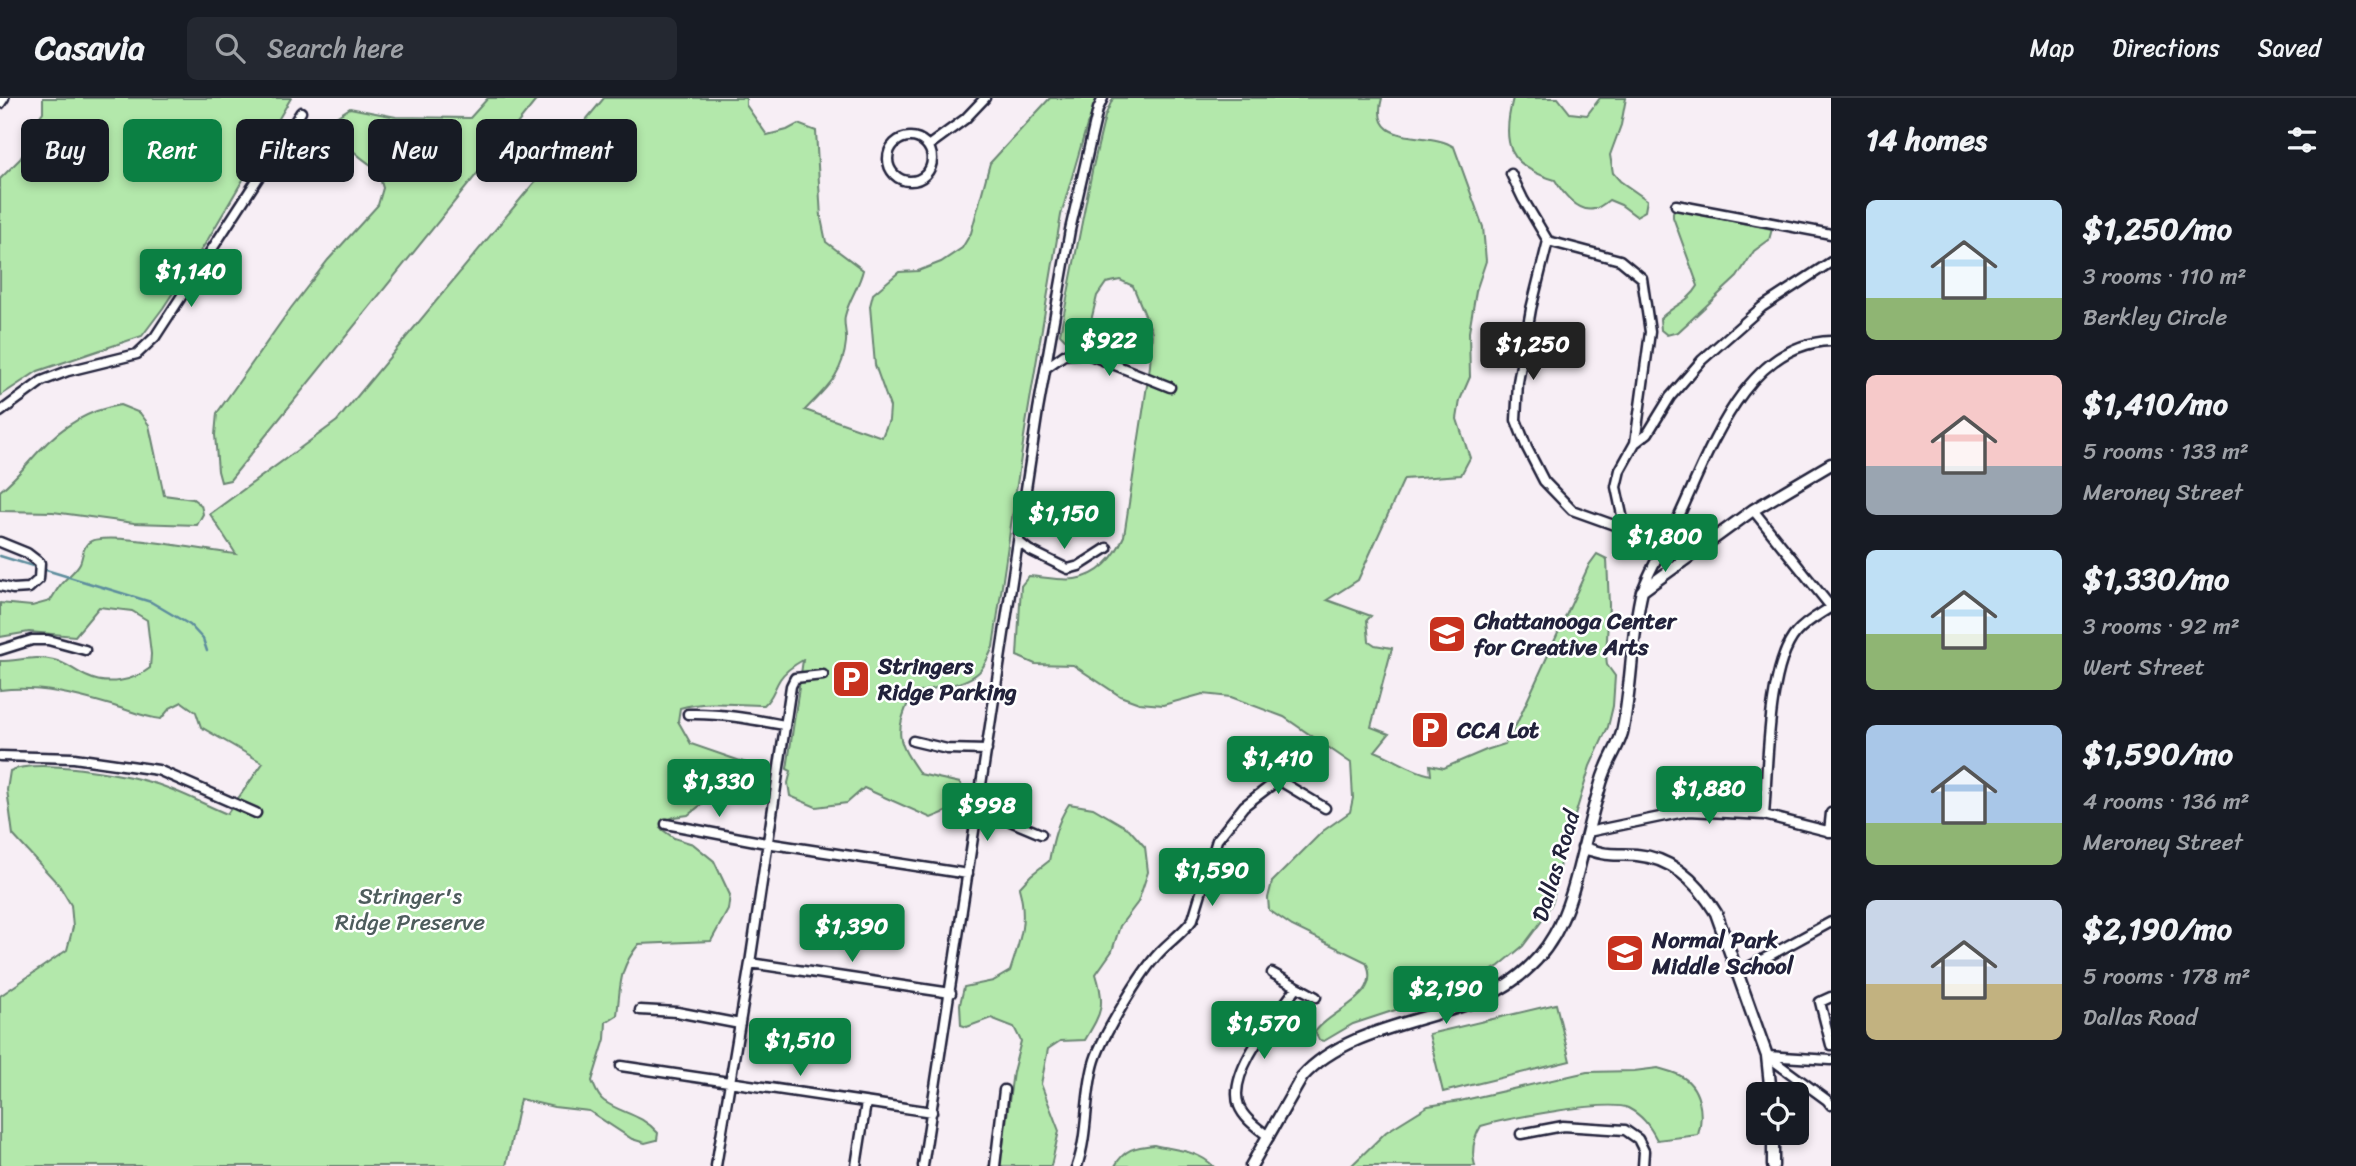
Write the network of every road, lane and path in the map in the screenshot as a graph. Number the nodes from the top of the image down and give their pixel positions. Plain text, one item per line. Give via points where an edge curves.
1 (4, 98) edge
2 (985, 98) edge
3 (1103, 98) edge
4 (0, 104) edge
5 (301, 112) dead end
6 (928, 146) junction
7 (1511, 174) dead end
8 (1676, 205) dead end
9 (1831, 234) edge
10 (1548, 241) junction
11 (1831, 262) edge
12 (1831, 341) edge
13 (1047, 367) junction
14 (1170, 387) dead end
15 (0, 412) edge
16 (1635, 443) junction
17 (1831, 464) edge
18 (1753, 510) junction
19 (1625, 529) junction
20 (0, 542) edge
21 (1019, 542) junction
22 (1664, 546) junction
23 (1107, 548) dead end
24 (1684, 559) junction
25 (0, 586) edge
26 (1642, 591) junction
27 (1831, 607) edge
28 (0, 650) edge
29 (85, 650) dead end
30 (823, 675) dead end
31 (688, 714) dead end
32 (784, 725) junction
33 (913, 741) dead end
34 (987, 750) junction
35 (0, 756) edge
36 (1245, 760) dead end
37 (1278, 780) junction
38 (979, 808) junction
39 (1325, 808) dead end
40 (256, 813) dead end
41 (1831, 813) edge
42 (1764, 814) junction
43 (666, 824) dead end
44 (1587, 832) junction
45 (1830, 832) edge
46 (1041, 834) dead end
47 (766, 843) junction
48 (1583, 848) junction
49 (968, 874) junction
50 (1831, 922) edge
51 (750, 963) junction
52 (1272, 973) dead end
53 (1736, 974) junction
54 (1297, 987) junction
55 (951, 993) junction
56 (1316, 997) dead end
57 (1831, 997) edge
58 (640, 1010) dead end
59 (740, 1024) junction
60 (1831, 1045) edge
61 (1767, 1056) junction
62 (1831, 1060) edge
63 (621, 1066) dead end
64 (730, 1082) junction
65 (1770, 1082) edge
66 (1004, 1090) dead end
67 (866, 1102) junction
68 (1831, 1105) edge
69 (932, 1112) junction
70 (1521, 1134) dead end
71 (1269, 1137) junction
72 (1773, 1145) edge
73 (716, 1166) edge
74 (856, 1166) edge
75 (923, 1166) edge
76 (995, 1166) edge
77 (1077, 1166) edge
78 (1251, 1166) edge
79 (1643, 1166) edge
80 (1773, 1166) edge

1 - 4 street
2 - 6 street
3 - 13 street via 1070,230
5 - 15 street via 155,337 137,354 68,370 43,381
6 - 6 street via 932,162 925,175 910,181 894,174 888,158 895,143 911,137
7 - 10 street
8 - 9 street
10 - 16 street via 1620,260 1642,278 1650,332
10 - 19 street via 1531,309 1516,420 1544,481 1572,510
11 - 16 street via 1762,307 1702,360 1670,397 1648,433
12 - 22 street, Dallas Road via 1780,357 1736,402
13 - 14 street via 1064,355 1084,353
13 - 21 street
16 - 19 street via 1616,487
17 - 18 street
18 - 24 street
18 - 27 street
19 - 22 street
20 - 25 street via 40,563 39,579 29,588
21 - 23 street via 1068,569
21 - 34 street
22 - 24 street
22 - 26 street, Dallas Road
24 - 26 street
26 - 44 street, Dallas Road via 1623,733 1605,770
27 - 42 street via 1796,633 1780,661
28 - 29 street via 32,640
30 - 32 street via 795,678
31 - 32 street
32 - 47 street
33 - 34 street via 947,749
34 - 38 street
35 - 40 street via 65,757 158,770
36 - 37 street
37 - 39 street
37 - 77 street via 1244,806 1222,832 1193,919 1152,962 1102,1043 1087,1099
38 - 46 street
38 - 49 street
41 - 45 street
42 - 44 street via 1689,811
42 - 45 street
43 - 47 street
44 - 48 street, Dallas Road
47 - 49 street
47 - 51 street
48 - 53 street via 1658,859 1693,881 1716,913
48 - 71 street, Dallas Road via 1559,930 1526,972 1479,999 1348,1042 1328,1054 1302,1077
49 - 55 street
50 - 53 street
51 - 55 street
51 - 59 street
52 - 54 street
53 - 61 street
54 - 56 street
54 - 71 street via 1243,1065 1237,1084 1240,1109
55 - 69 street
57 - 60 street via 1821,1002
58 - 59 street
59 - 64 street
61 - 62 street
61 - 65 street
61 - 68 street
63 - 64 street
64 - 67 street
64 - 73 street
66 - 76 street
67 - 69 street
67 - 74 street
69 - 75 street
70 - 79 street via 1563,1126 1625,1130 1639,1139
71 - 78 street, Dallas Road
72 - 80 street

